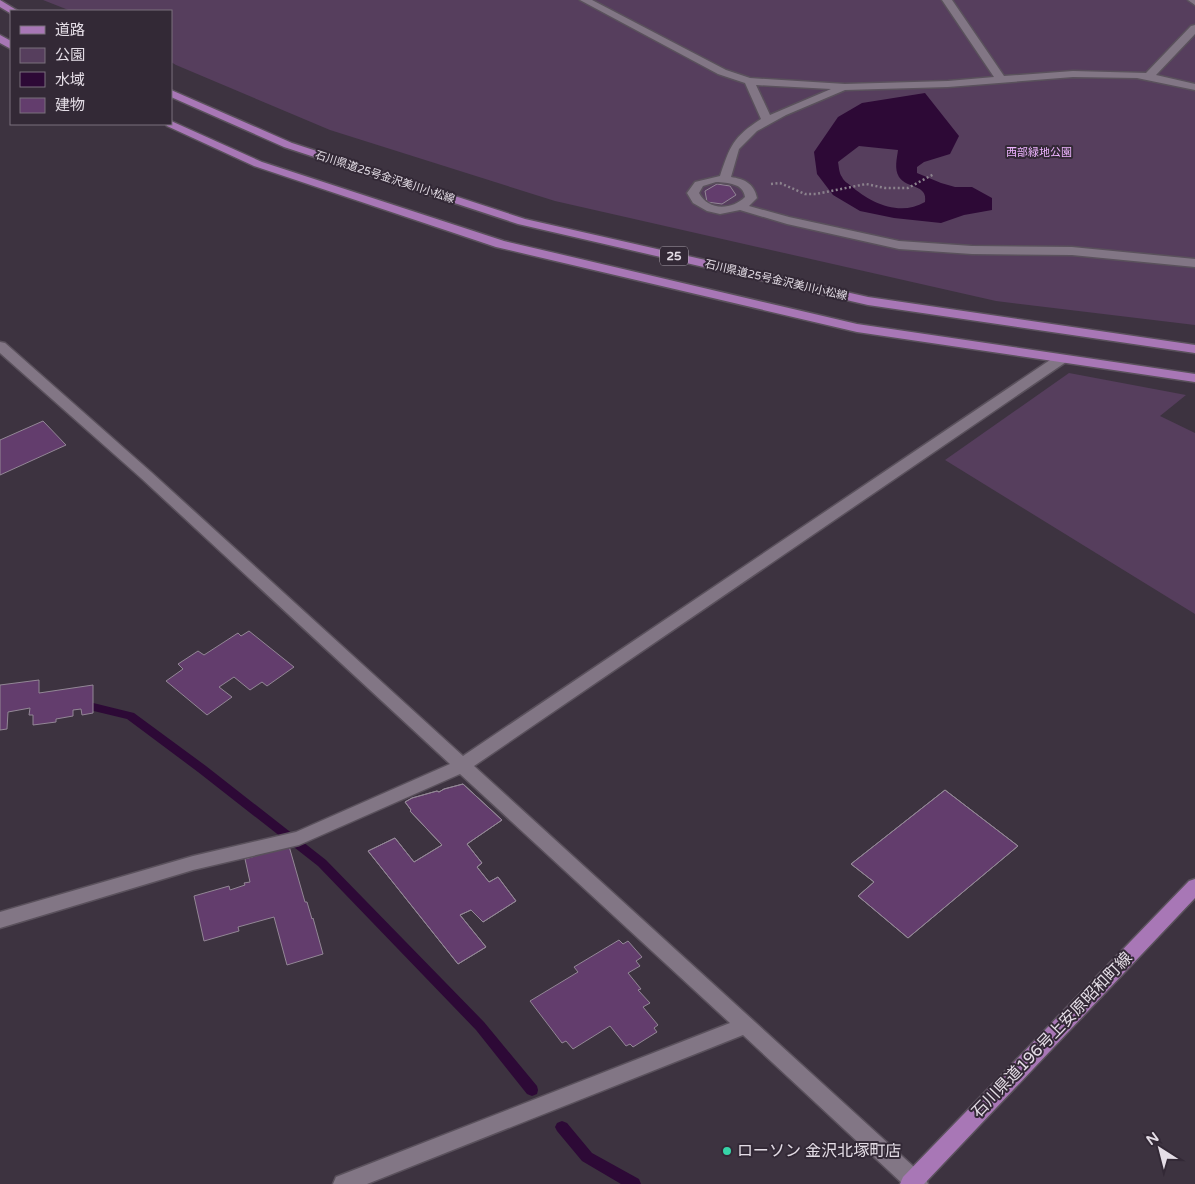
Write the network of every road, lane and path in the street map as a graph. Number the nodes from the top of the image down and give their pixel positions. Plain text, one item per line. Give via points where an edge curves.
1 (585, 0) edge
2 (947, 0) edge
3 (0, 3) edge
4 (11, 10) edge
5 (1195, 28) edge
6 (1148, 77) junction
7 (1001, 79) junction
8 (749, 81) junction
9 (845, 87) junction
10 (1195, 87) edge
11 (172, 93) edge
12 (767, 120) junction
13 (172, 124) edge
14 (934, 174) dead end
15 (724, 179) junction
16 (748, 188) junction
17 (741, 207) junction
18 (1195, 264) edge
19 (0, 346) edge
20 (1195, 348) edge
21 (1061, 359) junction
22 (1195, 378) edge
23 (463, 765) junction
24 (1195, 886) edge
25 (0, 920) edge
26 (744, 1026) junction
27 (914, 1183) edge
28 (343, 1184) edge

1 - 8 street via 722,72
2 - 7 street
3 - 4 main road
5 - 6 street
6 - 7 street via 1073,74
6 - 10 street
7 - 9 street
8 - 9 street
8 - 12 street
9 - 12 street
11 - 20 main road, 石川県道25号金沢美川小松線 / 25 via 288,145 522,222 868,300
12 - 15 street via 747,133 734,149
13 - 21 main road, 石川県道25号金沢美川小松線 / 25 via 258,164 500,244 857,328
14 - 16 path via 908,188 866,184 816,194 805,194 780,183
15 - 16 street via 734,180
15 - 17 street via 699,184 693,193 694,198 705,207 714,209
16 - 17 street via 751,198
17 - 18 street via 898,245 1072,252
19 - 23 street
21 - 22 main road, 石川県道25号金沢美川小松線 / 25
21 - 23 street
23 - 25 street via 299,838 194,862
23 - 26 street
24 - 27 main road, 石川県道196号上安原昭和町線
26 - 27 street
26 - 28 street

